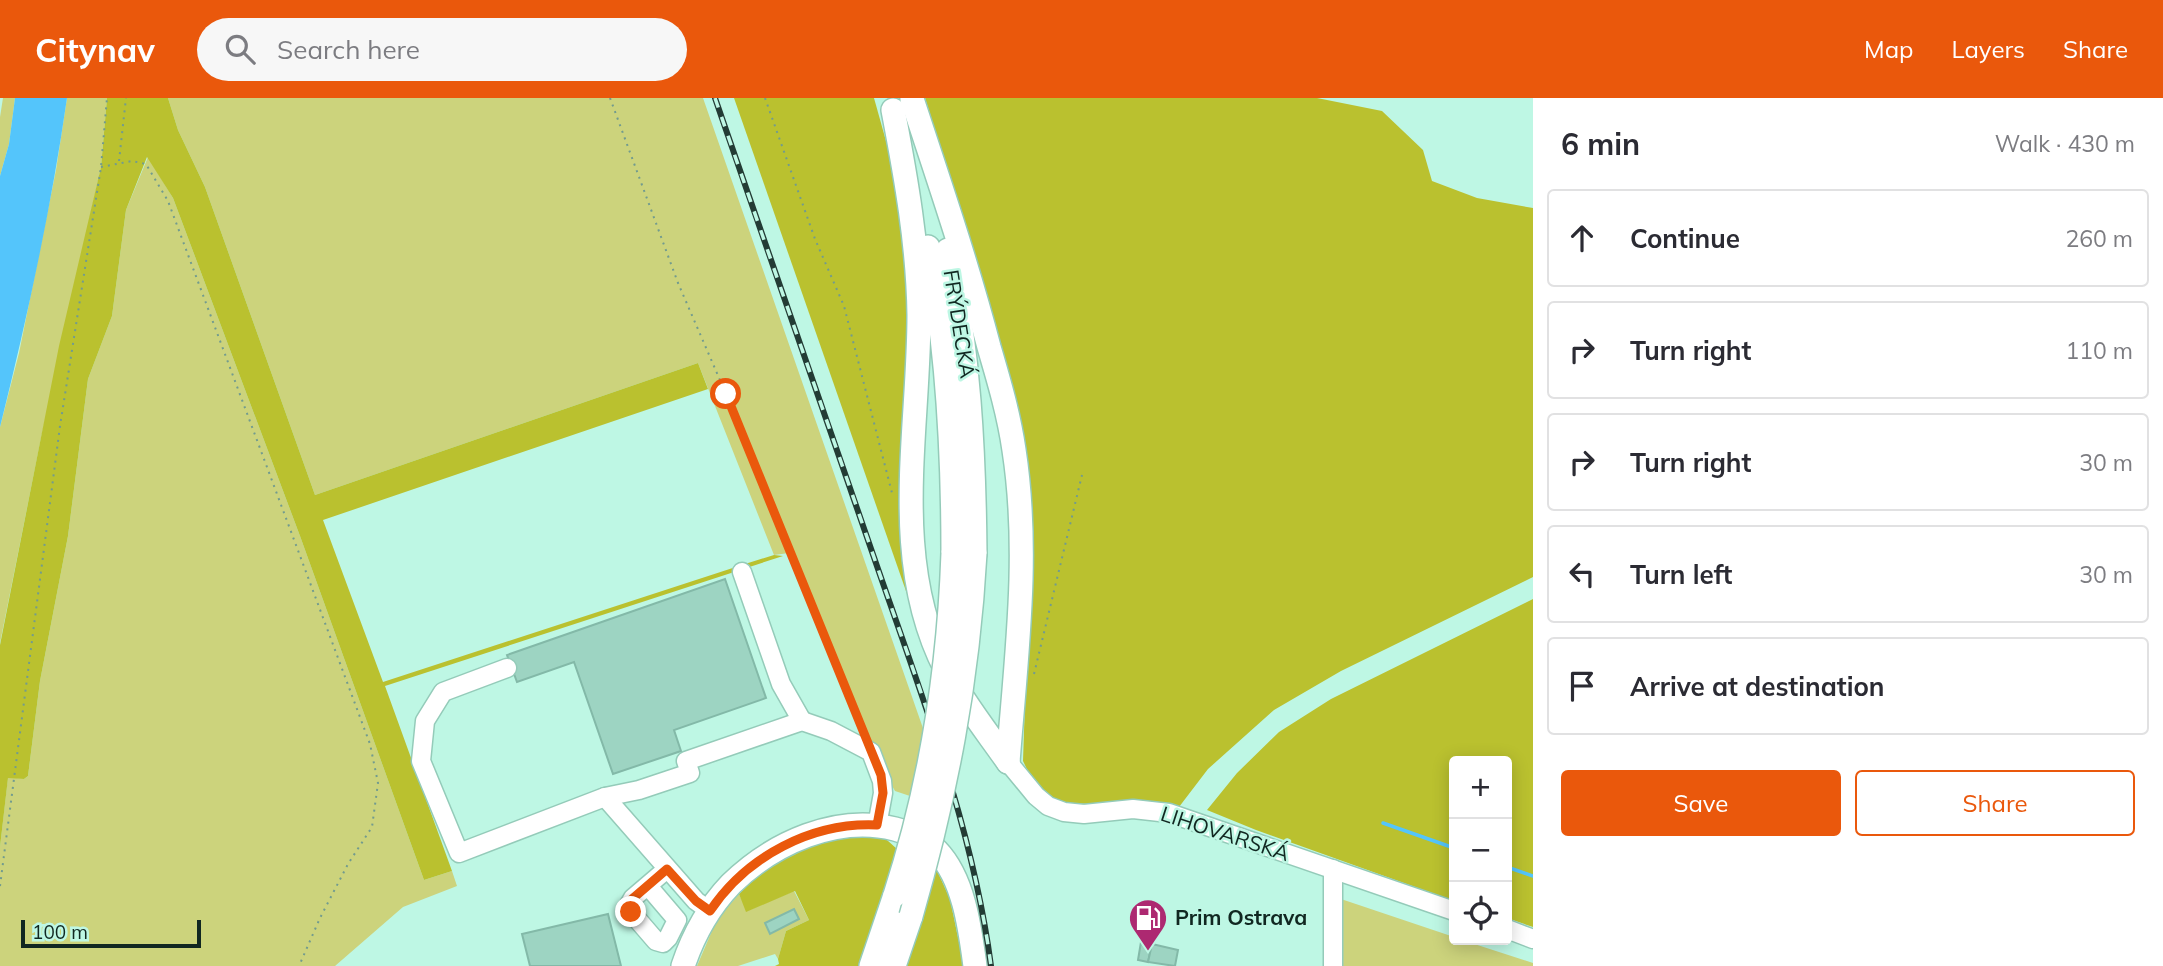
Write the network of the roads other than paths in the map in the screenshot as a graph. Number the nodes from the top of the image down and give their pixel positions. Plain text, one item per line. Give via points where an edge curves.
1 (902, 101) edge
2 (964, 553) junction
3 (742, 572) dead end
4 (507, 668) dead end
5 (802, 721) junction
6 (1008, 762) junction
7 (605, 797) junction
8 (877, 825) junction
9 (667, 869) junction
10 (1333, 869) junction
11 (648, 886) dead end
12 (1449, 909) edge
13 (710, 911) junction
14 (1512, 931) edge
15 (1533, 939) edge
16 (683, 966) edge
17 (871, 966) edge
18 (894, 966) edge
19 (975, 966) edge
20 (1333, 966) edge

1 - 2 main road, FRÝDECKÁ via 935,284
1 - 6 main road via 976,298 1014,449 1021,588
1 - 6 main road via 919,315 912,544 924,608 946,669
2 - 17 main road, bridge via 923,795
2 - 18 main road, bridge via 970,633 960,708 936,826
3 - 5 street via 781,684
4 - 7 street via 443,692 425,721 421,761 459,853
5 - 7 street via 685,761 690,773
5 - 8 street via 871,752 883,793
6 - 10 street, LIHOVARSKÁ via 1036,796 1059,811 1169,813
7 - 9 street
8 - 13 main road via 828,829 785,846 743,873
8 - 19 main road via 917,837 942,857 963,906
9 - 11 street
9 - 13 street
10 - 12 street, LIHOVARSKÁ
10 - 20 street
13 - 16 main road
14 - 15 street

